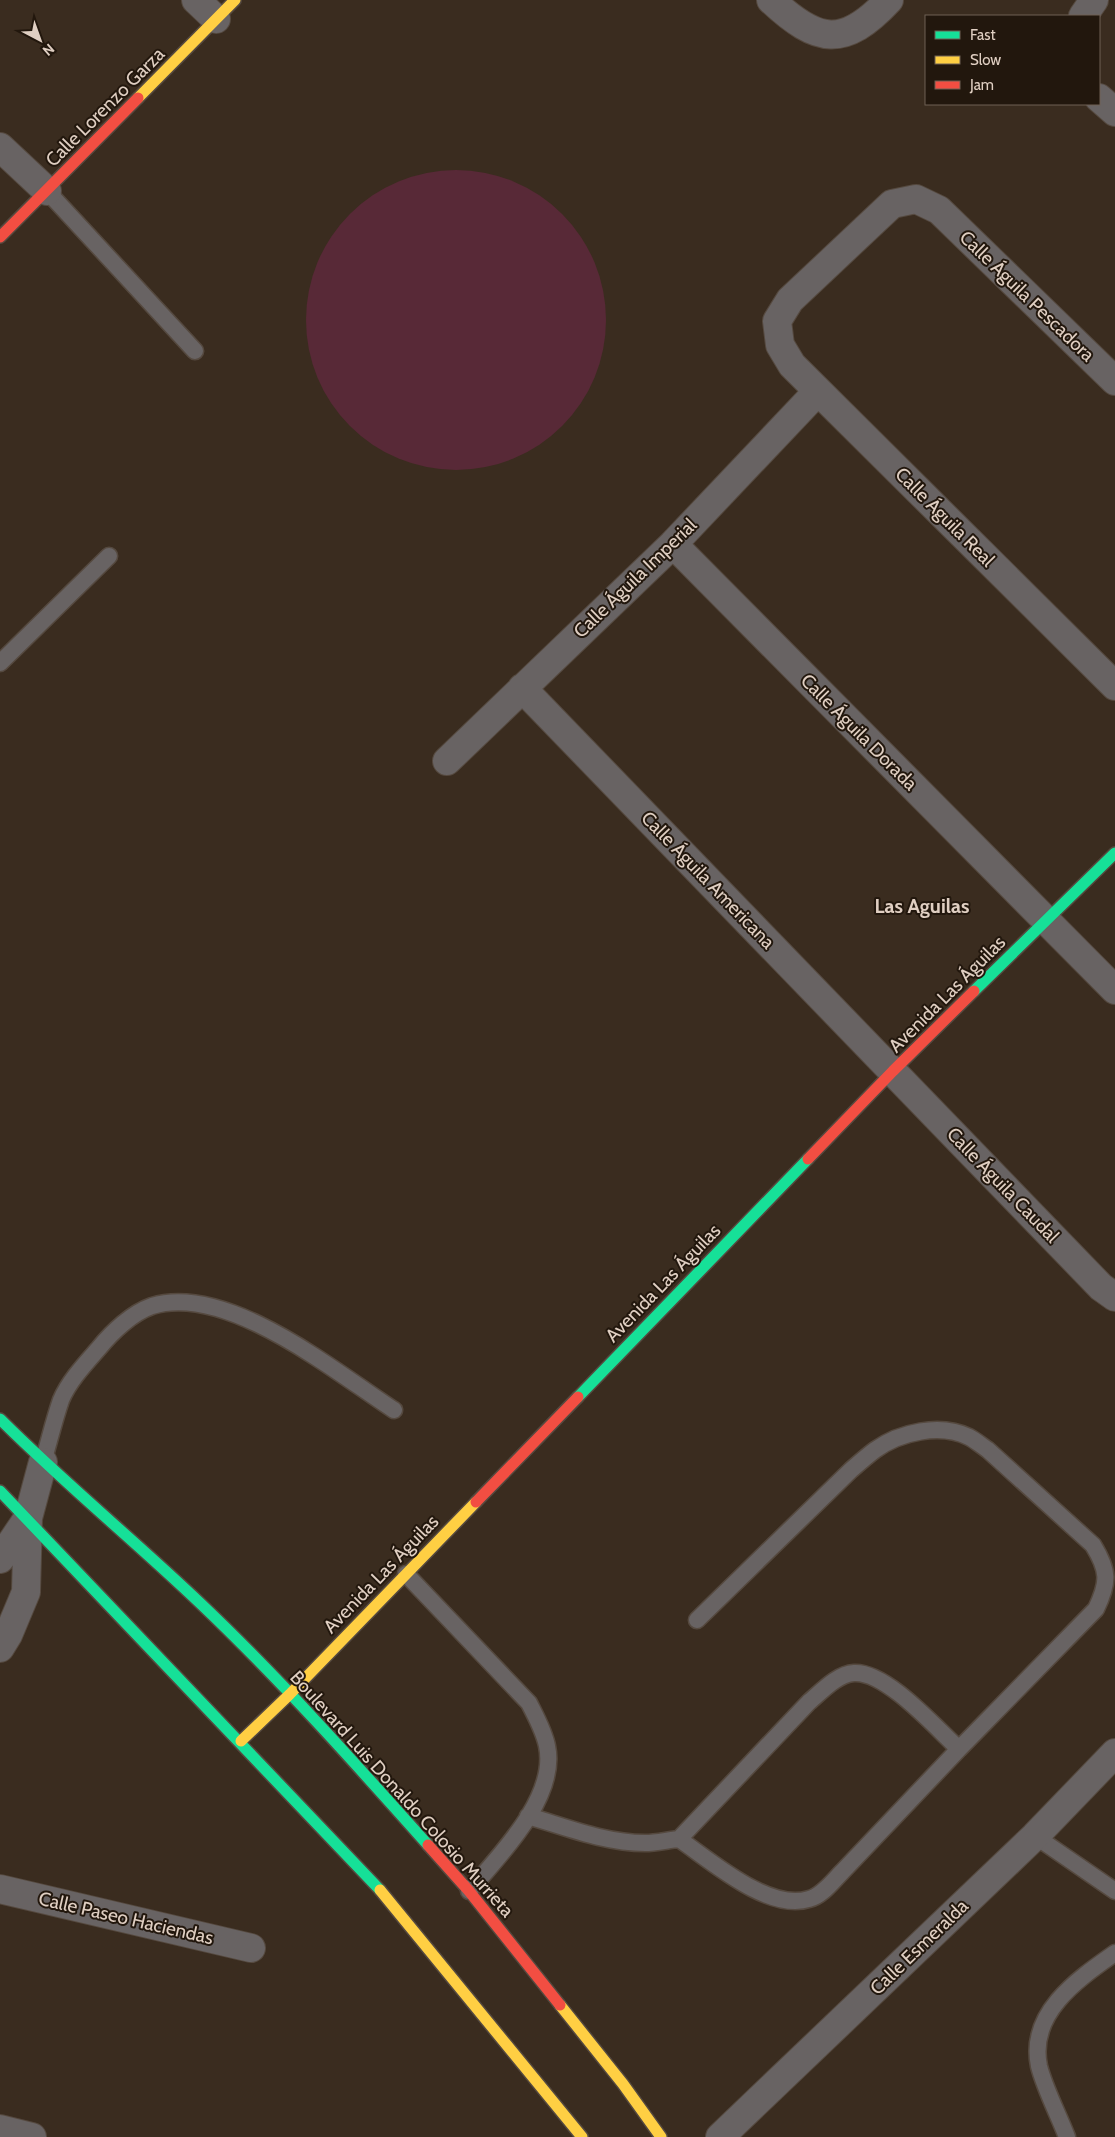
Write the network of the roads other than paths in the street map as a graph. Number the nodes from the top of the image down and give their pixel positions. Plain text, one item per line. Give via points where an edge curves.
1 (196, 0) edge
2 (771, 0) edge
3 (889, 0) edge
4 (1094, 0) edge
5 (225, 10) edge
6 (1084, 15) edge
7 (1100, 99) edge
8 (1115, 112) edge
9 (0, 147) edge
10 (47, 191) junction
11 (0, 238) edge
12 (780, 346) joint
13 (195, 351) dead end
14 (1115, 381) edge
15 (818, 390) junction
16 (673, 544) junction
17 (109, 556) dead end
18 (0, 663) edge
19 (1115, 686) edge
20 (522, 688) junction
21 (447, 761) dead end
22 (1115, 853) edge
23 (1046, 921) junction
24 (1115, 990) edge
25 (893, 1071) junction
26 (1115, 1297) edge
27 (394, 1410) dead end
28 (0, 1419) edge
29 (43, 1462) junction
30 (0, 1491) edge
31 (28, 1518) junction
32 (0, 1559) edge
33 (406, 1574) junction
34 (697, 1620) dead end
35 (0, 1648) edge
36 (290, 1694) junction
37 (241, 1741) junction
38 (959, 1749) junction
39 (1115, 1753) edge
40 (528, 1816) junction
41 (1035, 1836) junction
42 (679, 1840) junction
43 (0, 1889) edge
44 (468, 1891) junction
45 (1115, 1891) edge
46 (251, 1948) dead end
47 (1115, 1953) edge
48 (574, 2132) edge
49 (662, 2137) edge
50 (720, 2137) edge
51 (1067, 2137) edge

1 - 5 street
2 - 3 street via 790,18 813,32 836,35 854,30 872,18
4 - 6 street
5 - 10 main road, Calle Lorenzo Garza
7 - 8 street
9 - 10 street
10 - 11 main road, Calle Lorenzo Garza
10 - 13 lane
12 - 14 street, Calle Águila Pescadora via 777,321 790,300 892,204 916,199 939,210
12 - 15 street, Calle Águila Real via 792,365
15 - 16 street, Calle Águila Imperial
15 - 19 street, Calle Águila Real
16 - 20 street, Calle Águila Imperial
16 - 23 street, Calle Águila Dorada
17 - 18 lane
20 - 21 street, Calle Águila Imperial
20 - 25 street, Calle Águila Americana
22 - 23 main road, Avenida Las Águilas
23 - 24 street, Calle Águila Dorada
23 - 25 main road, Avenida Las Águilas
25 - 26 street, Calle Águila Caudal via 1094,1280
25 - 33 main road, Avenida Las Águilas
27 - 29 lane via 290,1341 244,1317 210,1306 172,1303 151,1307 128,1320 106,1339 80,1370 62,1399
28 - 29 main road, Boulevard Luis Donaldo Colosio Murrieta
29 - 31 street
29 - 36 main road, Boulevard Luis Donaldo Colosio Murrieta via 200,1602
30 - 31 main road
31 - 32 street
31 - 35 street via 26,1592
31 - 37 main road
33 - 36 main road, Avenida Las Águilas
33 - 40 lane via 529,1703 542,1728 548,1748 547,1771
34 - 38 lane via 876,1448 902,1436 927,1430 950,1430 969,1437 988,1450 1093,1545 1103,1561 1107,1580 1096,1609
36 - 37 main road, Avenida Las Águilas
36 - 44 main road, Boulevard Luis Donaldo Colosio Murrieta
37 - 48 main road via 373,1881
38 - 42 lane via 837,1877 811,1899 796,1902 757,1890
38 - 42 lane via 893,1688 871,1675 852,1673 832,1683 809,1702
39 - 41 street, Calle Esmeralda
40 - 42 lane via 620,1840 645,1843
40 - 44 lane via 509,1845
41 - 45 lane
41 - 50 street, Calle Esmeralda
43 - 46 street, Calle Paseo Haciendas
44 - 49 main road, Boulevard Luis Donaldo Colosio Murrieta
47 - 51 lane via 1074,1982 1057,2002 1044,2024 1037,2045 1040,2067

